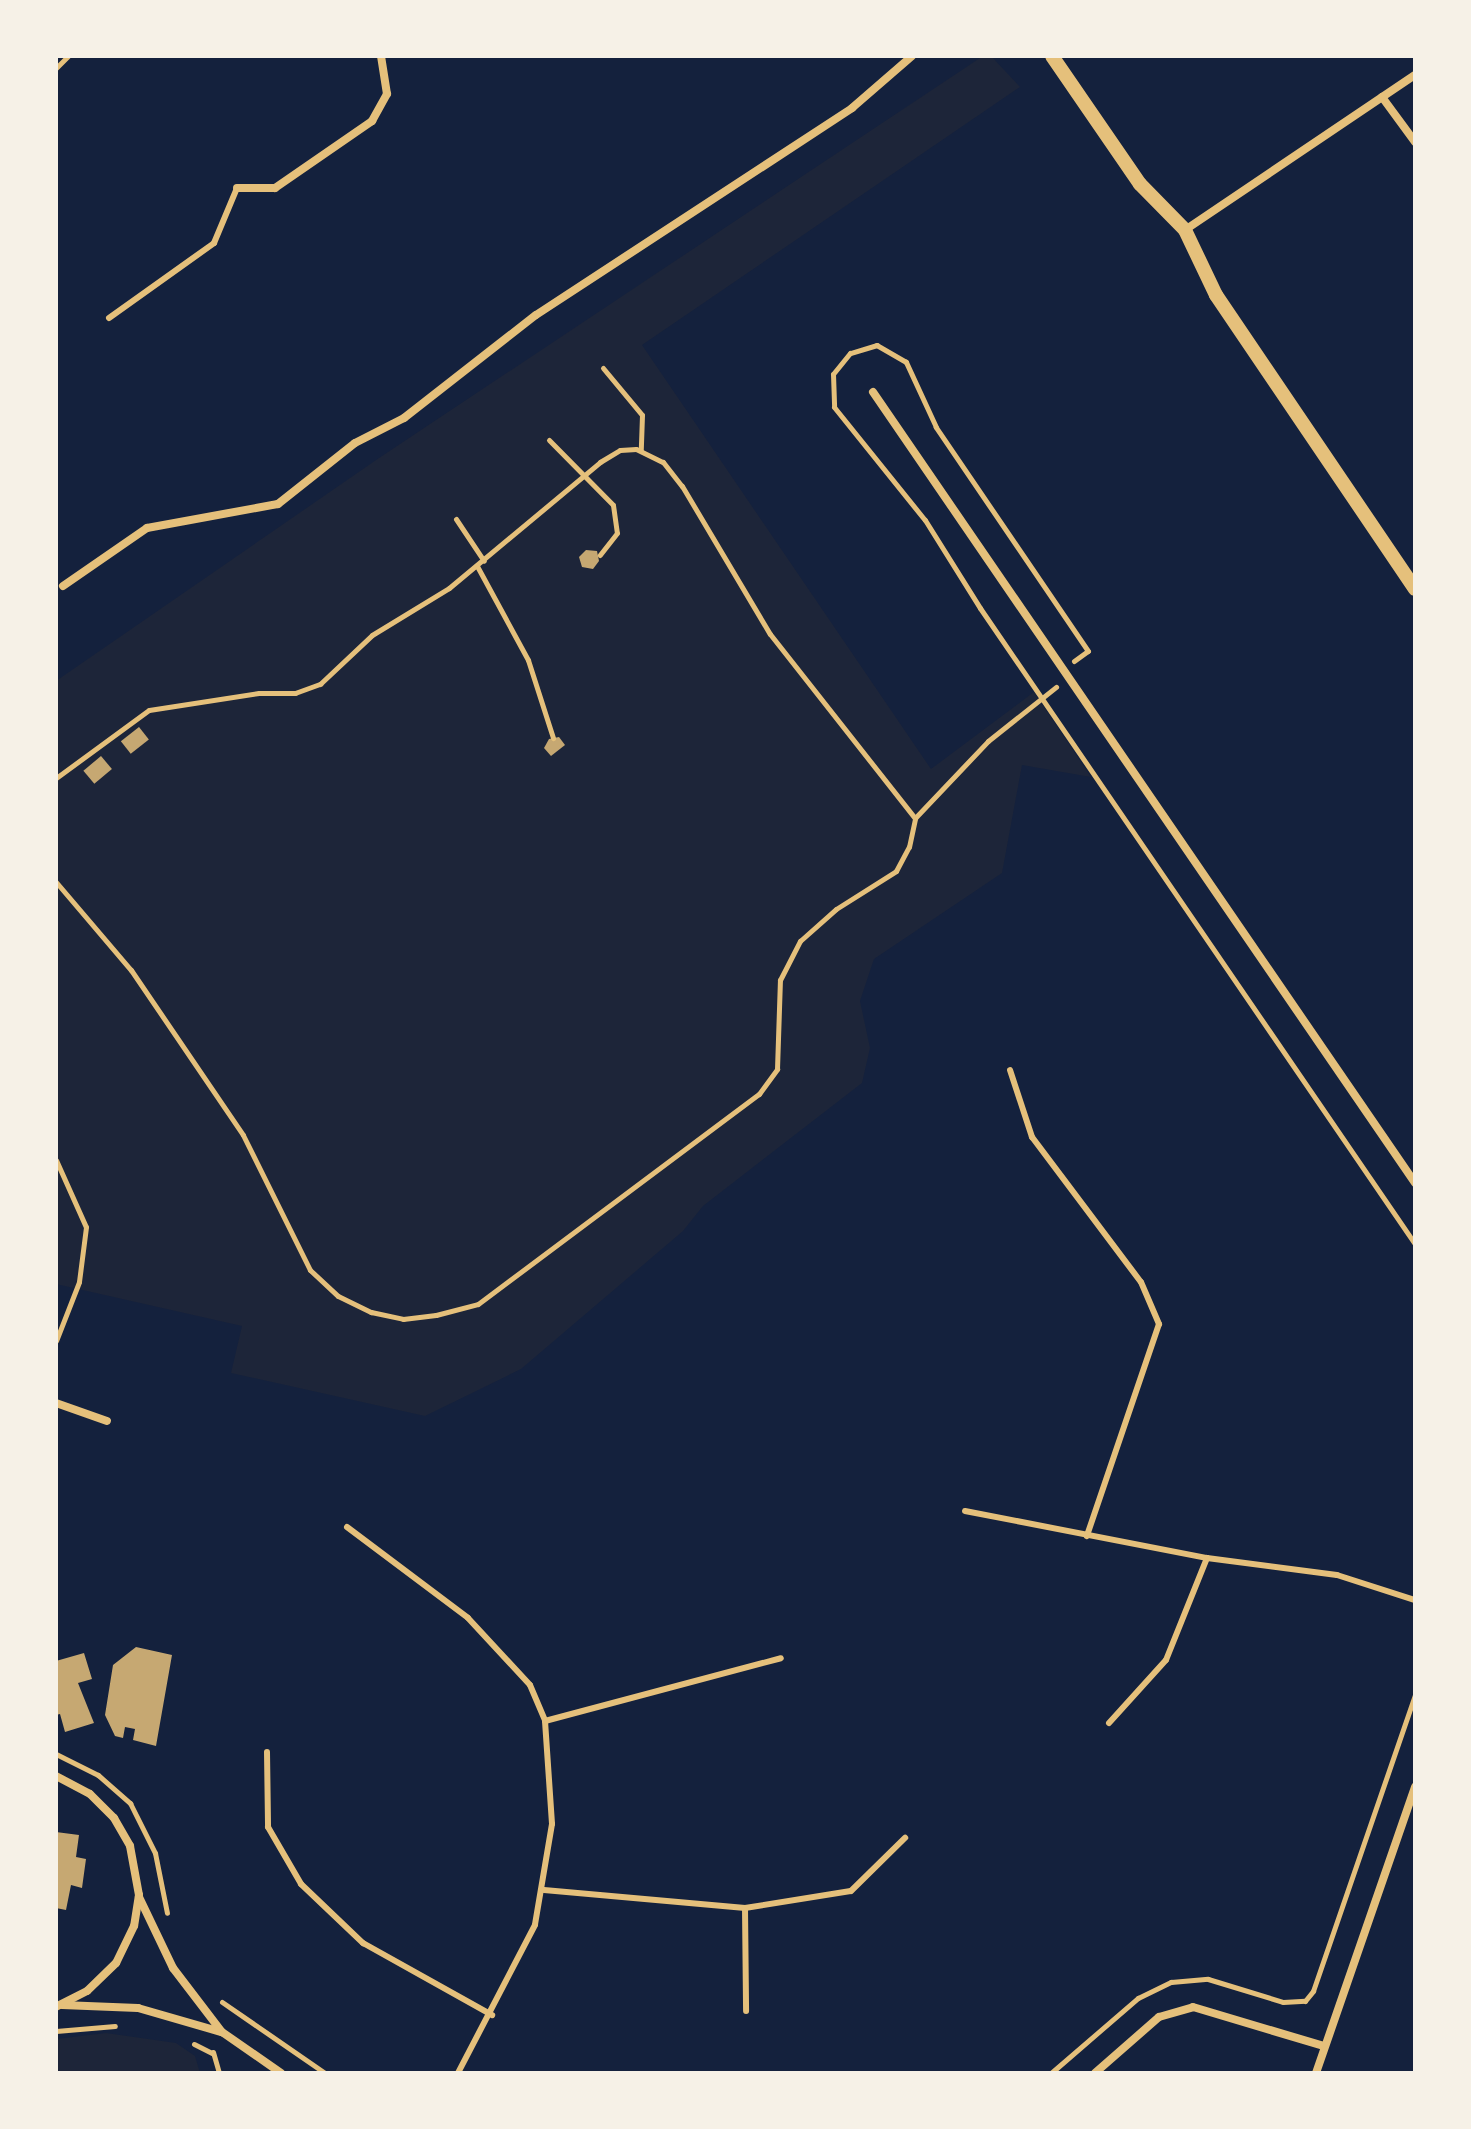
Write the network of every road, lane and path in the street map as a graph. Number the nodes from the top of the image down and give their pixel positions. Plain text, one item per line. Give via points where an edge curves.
1 (68, 56) edge
2 (381, 56) edge
3 (912, 56) edge
4 (1052, 56) edge
5 (56, 68) edge
6 (1415, 75) edge
7 (1382, 97) junction
8 (1415, 142) edge
9 (237, 188) joint
10 (1185, 230) junction
11 (109, 318) dead end
12 (603, 368) dead end
13 (873, 392) dead end
14 (549, 440) dead end
15 (641, 450) junction
16 (585, 476) junction
17 (456, 519) dead end
18 (600, 555) dead end
19 (484, 561) junction
20 (477, 566) junction
21 (63, 586) dead end
22 (1415, 589) edge
23 (1070, 674) junction
24 (553, 738) dead end
25 (56, 778) edge
26 (915, 818) junction
27 (56, 882) edge
28 (1010, 1070) dead end
29 (56, 1160) edge
30 (1415, 1183) edge
31 (56, 1341) edge
32 (56, 1403) edge
33 (107, 1421) dead end
34 (965, 1511) dead end
35 (347, 1527) dead end
36 (1087, 1536) junction
37 (1207, 1558) junction
38 (1415, 1600) edge
39 (781, 1658) dead end
40 (1415, 1695) edge
41 (545, 1721) junction
42 (1109, 1723) dead end
43 (267, 1752) dead end
44 (56, 1754) edge
45 (56, 1776) edge
46 (1415, 1787) edge
47 (905, 1838) dead end
48 (544, 1890) junction
49 (139, 1895) junction
50 (745, 1908) junction
51 (171, 1928) dead end
52 (210, 1989) dead end
53 (59, 2006) edge
54 (746, 2011) dead end
55 (492, 2015) junction
56 (123, 2026) dead end
57 (56, 2031) edge
58 (222, 2032) junction
59 (185, 2040) dead end
60 (1324, 2046) junction
61 (212, 2053) dead end
62 (276, 2072) edge
63 (325, 2073) edge
64 (458, 2073) edge
65 (1051, 2073) edge
66 (1095, 2073) edge
67 (1316, 2073) edge

1 - 5 path
2 - 9 street via 387,94 372,121 275,188
3 - 21 street via 852,108 536,315 404,418 355,443 278,504 147,528
4 - 10 street via 1140,184
6 - 7 street
7 - 8 street
7 - 10 street
9 - 11 lane via 214,243
10 - 22 street via 1216,295
12 - 15 path via 642,415
13 - 23 street
14 - 16 path
15 - 16 path via 620,450
15 - 26 path via 663,462 682,486 770,634
16 - 18 path via 613,505 619,522 612,545
16 - 19 path
17 - 19 path
19 - 20 path
20 - 24 path via 528,660
20 - 25 path via 372,635 320,684 295,693 244,694 149,710
23 - 26 path via 988,741
23 - 30 street
26 - 27 path via 909,847 896,871 819,923 788,960 776,1001 777,1069 759,1094 478,1304 403,1319 371,1312 338,1296 310,1270 243,1135 131,970
28 - 36 lane via 1032,1137 1141,1282 1159,1324
29 - 31 path via 86,1227 79,1282
32 - 33 street
34 - 36 lane
35 - 41 lane via 468,1618 530,1685
36 - 37 lane
37 - 38 lane via 1337,1575
37 - 42 lane via 1166,1660
39 - 41 lane via 649,1689
40 - 65 path via 1313,1991 1305,2001 1283,2002 1208,1979 1171,1982 1138,1998
41 - 48 lane via 552,1824
43 - 55 lane via 268,1827 301,1884 363,1943
44 - 51 path via 98,1775 130,1803 155,1853
45 - 49 street via 90,1794 114,1818 133,1854
46 - 60 street
47 - 50 lane via 851,1891
48 - 50 lane
48 - 55 lane via 535,1925
49 - 53 street via 134,1926 116,1963 87,1991
49 - 58 street via 173,1968
50 - 54 lane
52 - 63 path via 240,2017
53 - 58 street via 138,2008
55 - 64 lane
56 - 57 path
58 - 62 street
59 - 61 path
60 - 66 street via 1193,2007 1159,2017
60 - 67 street

